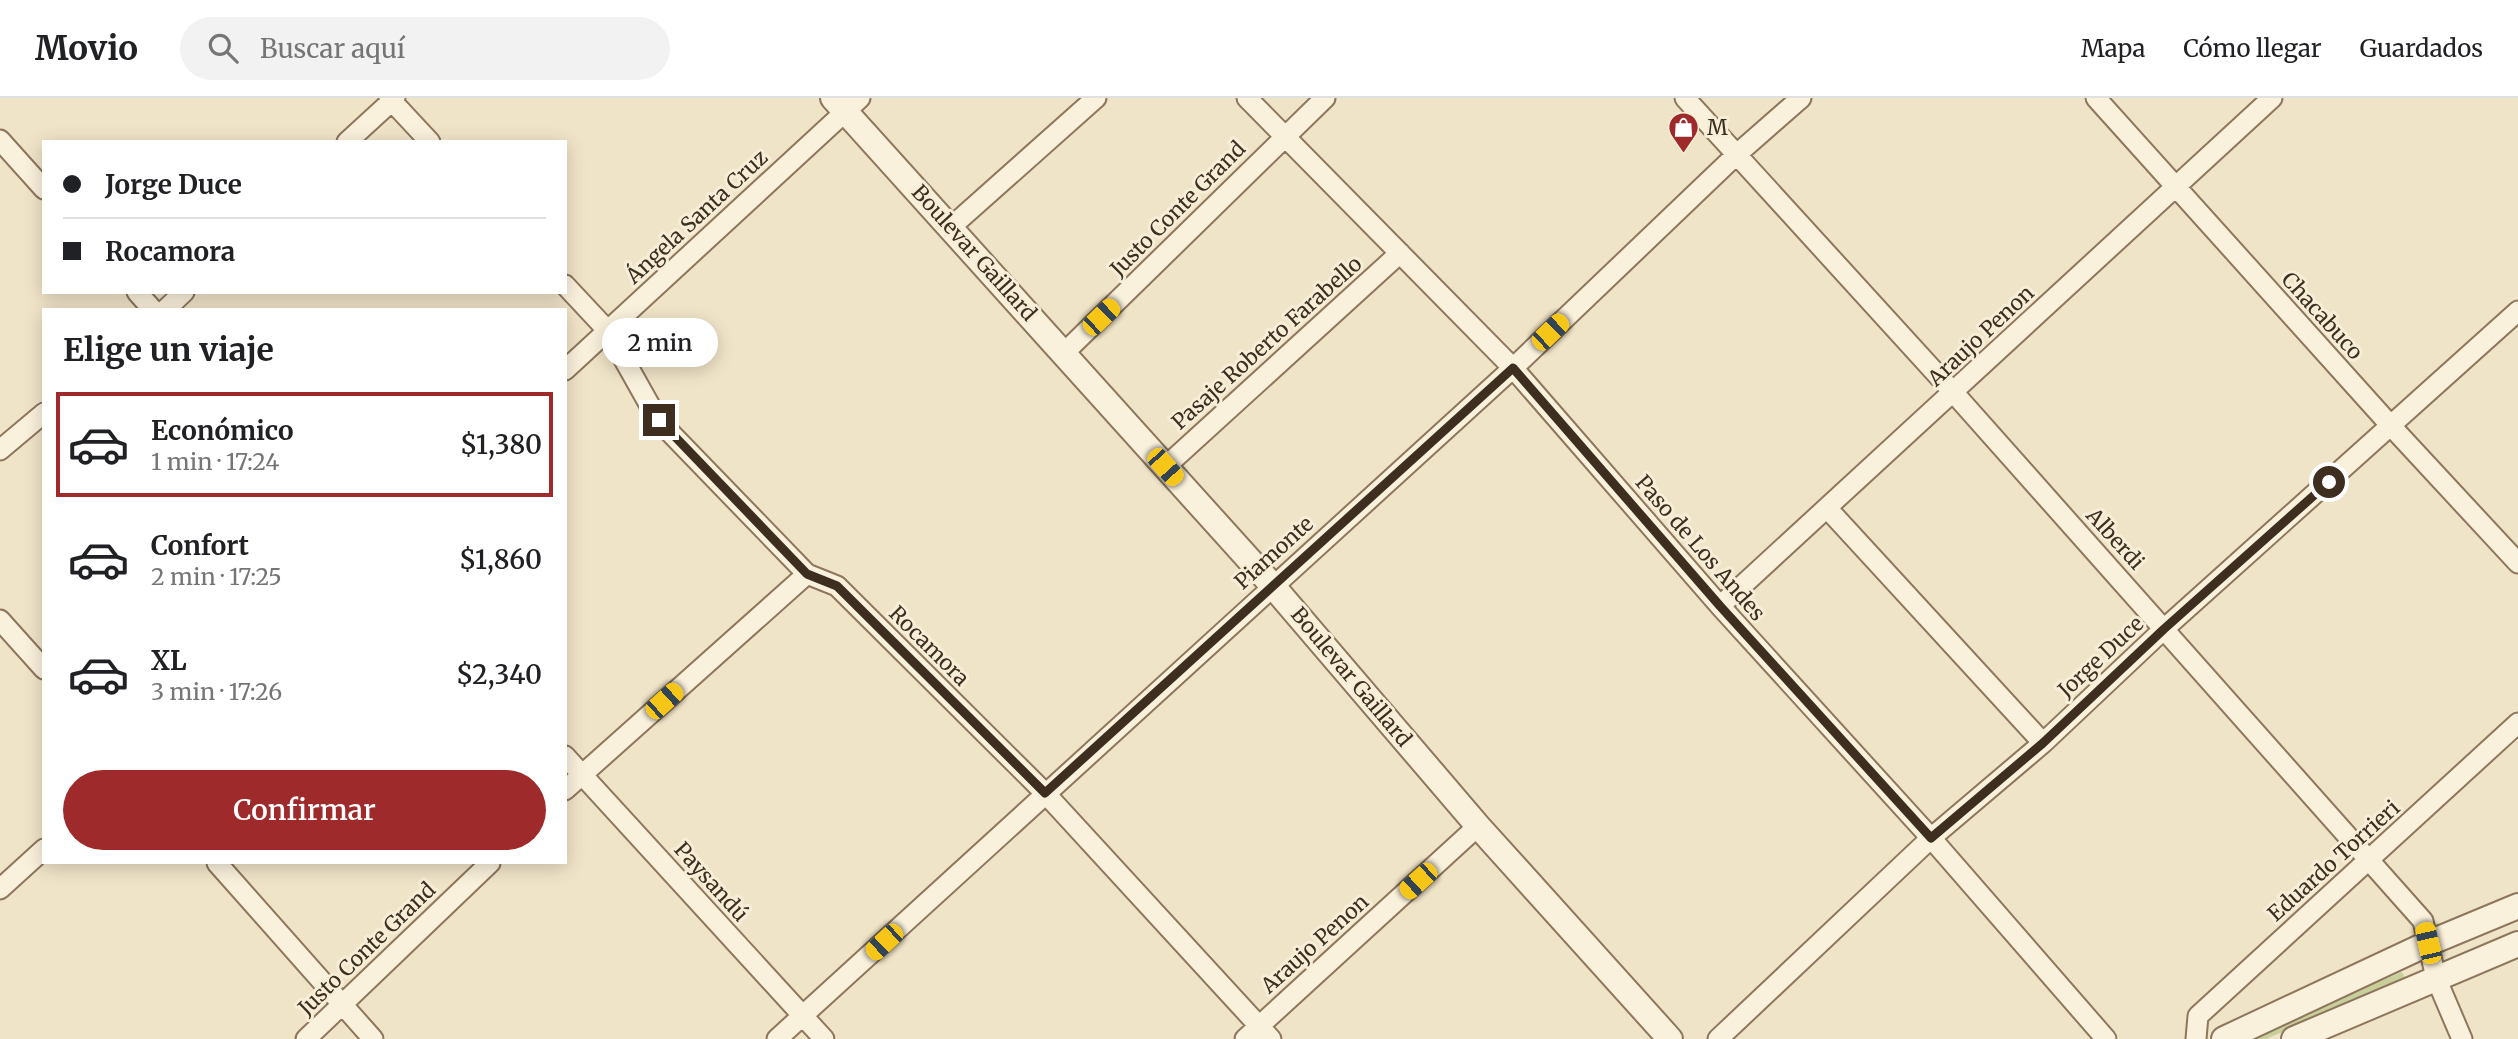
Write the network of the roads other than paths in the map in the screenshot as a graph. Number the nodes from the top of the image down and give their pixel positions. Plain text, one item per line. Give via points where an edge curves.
1 (1096, 98) edge
2 (1247, 98) edge
3 (1325, 98) edge
4 (1685, 98) edge
5 (1801, 98) edge
6 (2096, 98) edge
7 (2272, 98) edge
8 (392, 99) edge
9 (846, 102) edge
10 (1284, 136) junction
11 (0, 140) edge
12 (350, 140) edge
13 (428, 140) edge
14 (1736, 155) junction
15 (42, 187) edge
16 (2176, 187) junction
17 (950, 227) junction
18 (1400, 253) junction
19 (567, 287) edge
20 (139, 294) edge
21 (182, 294) edge
22 (151, 308) edge
23 (166, 308) edge
24 (2518, 311) edge
25 (608, 331) junction
26 (1064, 353) junction
27 (567, 368) edge
28 (1513, 368) junction
29 (1953, 392) junction
30 (42, 415) edge
31 (2391, 426) junction
32 (0, 450) edge
33 (1165, 467) junction
34 (1827, 508) junction
35 (2518, 563) edge
36 (807, 574) junction
37 (1272, 585) junction
38 (1720, 606) junction
39 (0, 620) edge
40 (2164, 629) junction
41 (42, 667) edge
42 (2518, 723) edge
43 (2043, 743) junction
44 (567, 758) edge
45 (582, 774) junction
46 (567, 788) edge
47 (1045, 793) junction
48 (1478, 827) junction
49 (1931, 838) junction
50 (42, 851) edge
51 (2370, 860) junction
52 (218, 864) edge
53 (489, 864) edge
54 (0, 889) edge
55 (2518, 906) edge
56 (2428, 943) junction
57 (2518, 944) edge
58 (2436, 978) junction
59 (344, 1004) junction
60 (803, 1016) junction
61 (1258, 1035) edge
62 (306, 1039) edge
63 (373, 1039) edge
64 (777, 1039) edge
65 (824, 1039) edge
66 (1670, 1039) edge
67 (1718, 1039) edge
68 (2106, 1039) edge
69 (2196, 1039) edge
70 (2224, 1039) edge
71 (2294, 1039) edge
72 (2462, 1039) edge

1 - 17 street
2 - 10 street, Paso de Los Andes
3 - 10 street, Justo Conte Grand
4 - 14 street, Alberdi
5 - 14 street, Piamonte
6 - 16 street, Chacabuco
7 - 16 street, Araujo Penon
8 - 12 street
8 - 13 street
9 - 17 street, Boulevar Gaillard
9 - 25 street, Ángela Santa Cruz
10 - 18 street, Paso de Los Andes
10 - 26 street, Justo Conte Grand
11 - 15 street
14 - 28 street, Piamonte
14 - 29 street, Alberdi
16 - 29 street, Araujo Penon
16 - 31 street, Chacabuco
17 - 26 street, Boulevar Gaillard
18 - 28 street, Paso de Los Andes
18 - 33 street, Pasaje Roberto Farabello
19 - 25 street, Rocamora
20 - 22 street
21 - 23 street
24 - 31 street, Jorge Duce
25 - 27 street, Ángela Santa Cruz
25 - 36 street, Rocamora via 659,420
26 - 33 street, Boulevar Gaillard
28 - 37 street, Piamonte
28 - 38 street, Paso de Los Andes
29 - 34 street, Araujo Penon
29 - 40 street, Alberdi
30 - 32 street
31 - 35 street, Chacabuco
31 - 40 street, Jorge Duce
33 - 37 street, Boulevar Gaillard
34 - 38 street, Araujo Penon
34 - 43 street
36 - 45 street
36 - 47 street, Rocamora via 837,586
37 - 47 street, Piamonte
37 - 48 street, Boulevar Gaillard
38 - 49 street, Paso de Los Andes
39 - 41 street
40 - 43 street, Jorge Duce
40 - 51 street, Alberdi
42 - 51 street, Eduardo Torrieri
43 - 49 street, Jorge Duce
44 - 45 street, Paysandú
45 - 46 street
45 - 60 street, Paysandú
47 - 60 street, Piamonte
47 - 61 street, Rocamora
48 - 61 street, Araujo Penon
48 - 66 street, Boulevar Gaillard
49 - 67 street, Jorge Duce
49 - 68 street, Paso de Los Andes
50 - 54 street
51 - 56 street, Alberdi via 2423,921
51 - 69 street, Eduardo Torrieri via 2198,1016
52 - 59 street
53 - 59 street, Justo Conte Grand
55 - 56 street
56 - 58 street, Alberdi
56 - 70 street
57 - 58 street
58 - 71 street
58 - 72 street, Alberdi
59 - 62 street, Justo Conte Grand
59 - 63 street
60 - 64 street, Piamonte
60 - 65 street, Paysandú

